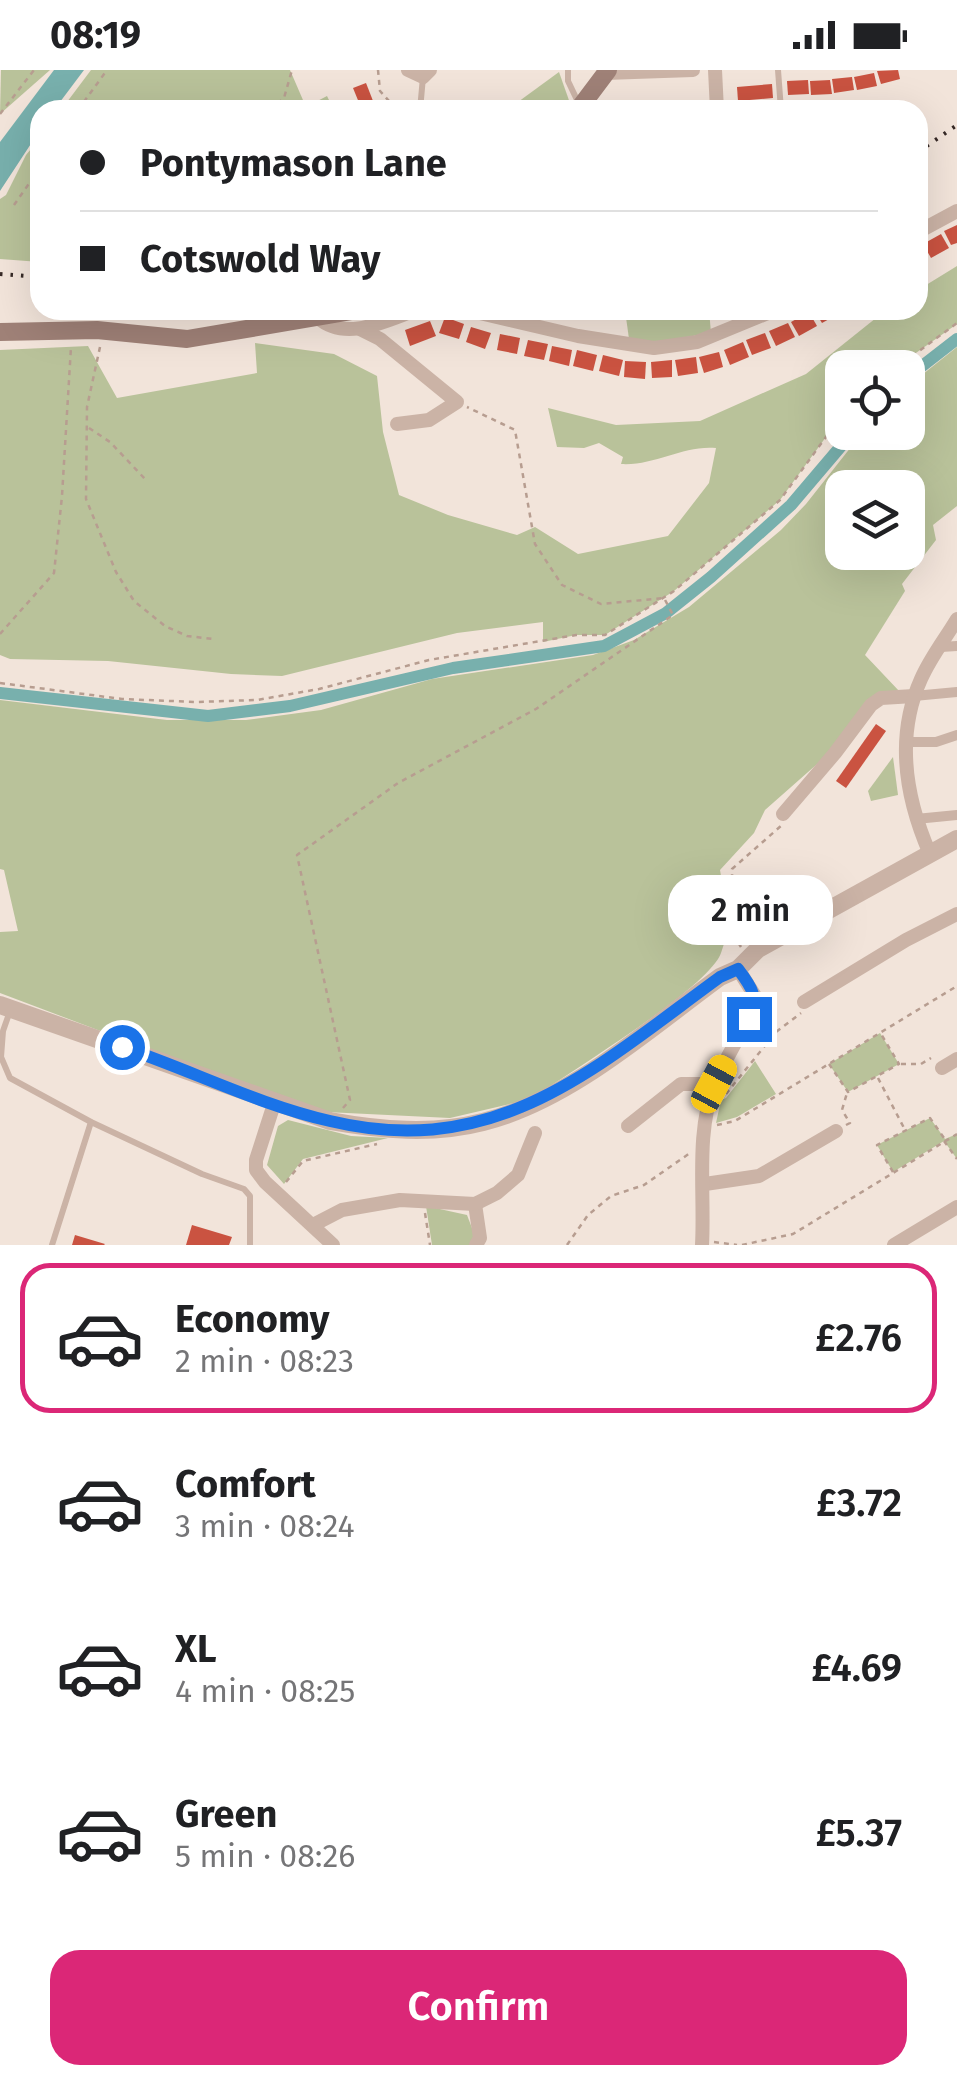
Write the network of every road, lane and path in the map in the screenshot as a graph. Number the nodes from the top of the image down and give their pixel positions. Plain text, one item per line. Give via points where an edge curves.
1 (34, 70) edge
2 (107, 70) edge
3 (292, 70) edge
4 (378, 70) edge
5 (568, 70) edge
6 (693, 70) edge
7 (715, 70) edge
8 (778, 70) edge
9 (420, 72) edge
10 (606, 72) edge
11 (85, 100) edge
12 (282, 100) edge
13 (388, 100) edge
14 (420, 100) edge
15 (575, 100) edge
16 (586, 100) edge
17 (716, 100) edge
18 (780, 100) edge
19 (0, 114) edge
20 (30, 181) edge
21 (28, 184) joint
22 (14, 205) dead end
23 (957, 210) edge
24 (928, 226) edge
25 (306, 320) edge
26 (360, 320) edge
27 (510, 320) edge
28 (751, 320) edge
29 (957, 324) edge
30 (98, 330) junction
31 (72, 331) junction
32 (0, 332) edge
33 (921, 350) edge
34 (457, 402) junction
35 (397, 424) dead end
36 (88, 428) junction
37 (825, 438) edge
38 (146, 480) dead end
39 (664, 598) junction
40 (957, 619) edge
41 (0, 634) edge
42 (212, 639) dead end
43 (957, 646) edge
44 (941, 647) junction
45 (0, 682) edge
46 (957, 692) edge
47 (914, 696) junction
48 (957, 734) edge
49 (906, 742) junction
50 (782, 814) joint
51 (957, 815) edge
52 (916, 819) junction
53 (957, 839) edge
54 (930, 854) junction
55 (957, 914) edge
56 (743, 964) junction
57 (957, 986) edge
58 (804, 1002) joint
59 (5, 1007) edge
60 (880, 1032) junction
61 (957, 1059) edge
62 (829, 1064) junction
63 (900, 1064) junction
64 (942, 1068) joint
65 (877, 1076) junction
66 (713, 1092) junction
67 (848, 1092) junction
68 (274, 1104) junction
69 (330, 1121) junction
70 (91, 1122) junction
71 (628, 1126) dead end
72 (705, 1127) junction
73 (906, 1130) junction
74 (836, 1131) joint
75 (957, 1134) edge
76 (527, 1140) dead end
77 (945, 1140) junction
78 (376, 1144) dead end
79 (704, 1144) junction
80 (957, 1159) edge
81 (894, 1172) junction
82 (704, 1184) junction
83 (278, 1192) junction
84 (424, 1200) junction
85 (475, 1204) junction
86 (957, 1207) edge
87 (314, 1225) junction
88 (702, 1242) edge
89 (52, 1245) edge
90 (250, 1245) edge
91 (333, 1245) edge
92 (430, 1245) edge
93 (476, 1245) edge
94 (568, 1245) edge
95 (740, 1245) edge
96 (894, 1245) edge

1 - 19 path
2 - 11 path
3 - 12 path
4 - 13 path
5 - 15 lane
6 - 10 street
7 - 17 street
8 - 18 lane
9 - 14 lane
10 - 16 main road
20 - 21 path
21 - 22 path
23 - 24 street
25 - 30 main road via 187,339
26 - 34 street
27 - 28 street via 654,348 697,342
29 - 33 path
30 - 31 main road
30 - 36 path
31 - 32 main road
31 - 41 path via 54,573
34 - 35 street via 430,420
34 - 39 path via 515,430 535,544 562,586 601,604
36 - 38 path
36 - 42 path via 86,500 116,572 134,601 165,626
37 - 39 path via 780,500
39 - 45 path via 606,635 429,660 257,700 122,699
39 - 69 path via 673,615 536,709 398,784 297,856 350,1100
40 - 44 street
43 - 44 street
44 - 47 street
46 - 47 street
47 - 49 street
47 - 50 street via 871,705
48 - 49 street
49 - 52 street
50 - 56 path via 782,824 732,869 733,934
51 - 52 street
52 - 54 street
53 - 54 street
54 - 56 street
55 - 58 street
56 - 66 street via 755,1008
56 - 69 street via 586,1073 509,1114 438,1130
57 - 60 path
58 - 66 path via 800,1016 776,1032 724,1096
59 - 68 street
59 - 70 lane via 0,1057 10,1078
60 - 62 path
60 - 63 path
61 - 64 street
62 - 67 path
62 - 72 path via 735,1121
63 - 64 path via 932,1058
63 - 65 path
65 - 67 path
65 - 73 path
66 - 71 street via 680,1084
66 - 72 street
67 - 74 path via 842,1110 850,1123
68 - 69 street
68 - 83 street via 256,1170
70 - 89 lane
70 - 90 lane via 244,1189 250,1196
72 - 79 street
73 - 77 path via 930,1118
73 - 81 path via 877,1144
74 - 82 street via 759,1176
75 - 77 path
76 - 85 street via 518,1174
77 - 80 path
77 - 81 path
78 - 83 path via 303,1162
79 - 82 street
79 - 94 path via 644,1185 611,1196
81 - 95 path via 793,1234
82 - 88 street
83 - 87 street
84 - 85 street
84 - 87 street via 342,1210
84 - 92 path
85 - 93 street
86 - 96 street
87 - 91 street
88 - 95 path

